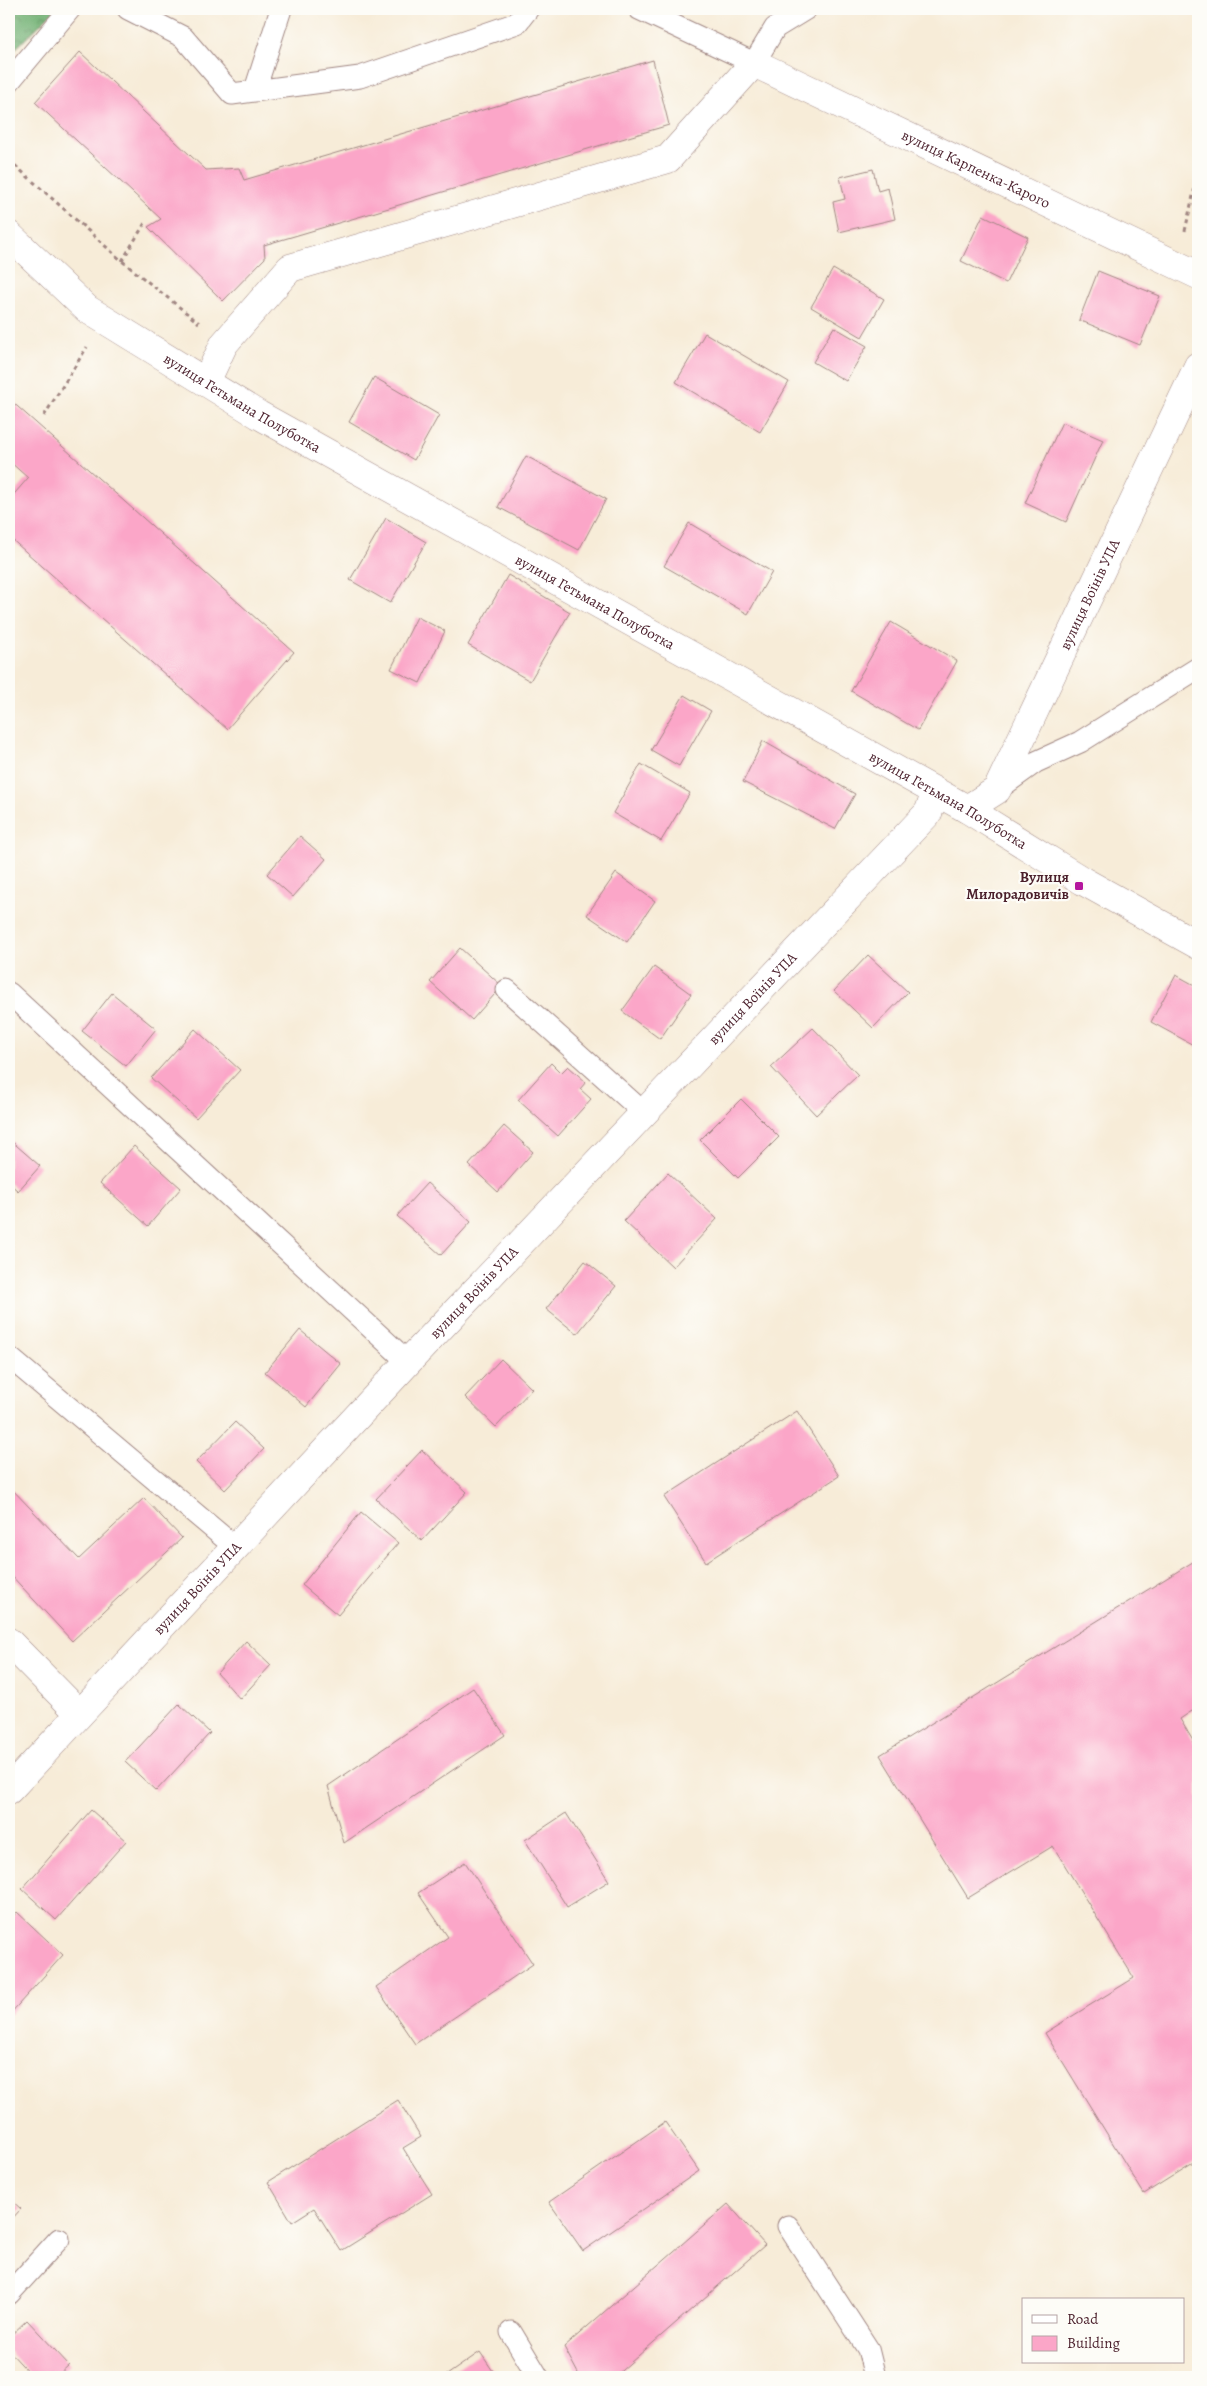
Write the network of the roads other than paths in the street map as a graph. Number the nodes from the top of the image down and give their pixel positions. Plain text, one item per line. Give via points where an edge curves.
1 (70, 9) edge
2 (128, 9) edge
3 (281, 9) edge
4 (528, 9) edge
5 (639, 9) edge
6 (806, 9) edge
7 (754, 63) junction
8 (9, 82) edge
9 (255, 90) junction
10 (9, 236) edge
11 (1188, 269) edge
12 (1198, 366) edge
13 (206, 382) junction
14 (1198, 668) edge
15 (997, 790) junction
16 (936, 793) junction
17 (967, 809) junction
18 (1198, 945) edge
19 (508, 990) dead end
20 (9, 993) edge
21 (643, 1112) junction
22 (9, 1357) edge
23 (408, 1362) junction
24 (235, 1546) junction
25 (9, 1642) edge
26 (79, 1713) junction
27 (9, 1790) edge
28 (788, 2226) dead end
29 (58, 2239) dead end
30 (9, 2294) edge
31 (511, 2332) dead end
32 (538, 2377) edge
33 (875, 2377) edge

1 - 8 lane
2 - 9 lane via 183,37 232,94
3 - 9 lane
4 - 9 lane via 518,23 360,77
5 - 7 lane
6 - 7 lane via 775,28
7 - 11 street, вулиця Карпенка-Карого
7 - 13 street via 668,158 290,268 224,344
10 - 13 street, вулиця Гетьмана Полуботка via 87,309
12 - 15 street, вулиця Воїнів УПА
13 - 16 street, вулиця Гетьмана Полуботка via 267,420
14 - 15 lane via 1080,742 1036,762
15 - 17 street
16 - 17 street, вулиця Гетьмана Полуботка
16 - 21 street, вулиця Воїнів УПА via 928,813
17 - 18 street, вулиця Гетьмана Полуботка
19 - 21 lane
20 - 23 lane
21 - 23 street, вулиця Воїнів УПА
22 - 24 lane
23 - 24 street, вулиця Воїнів УПА
24 - 26 street, вулиця Воїнів УПА
25 - 26 street
26 - 27 street, вулиця Воїнів УПА
28 - 33 lane via 868,2349
29 - 30 lane
31 - 32 lane

